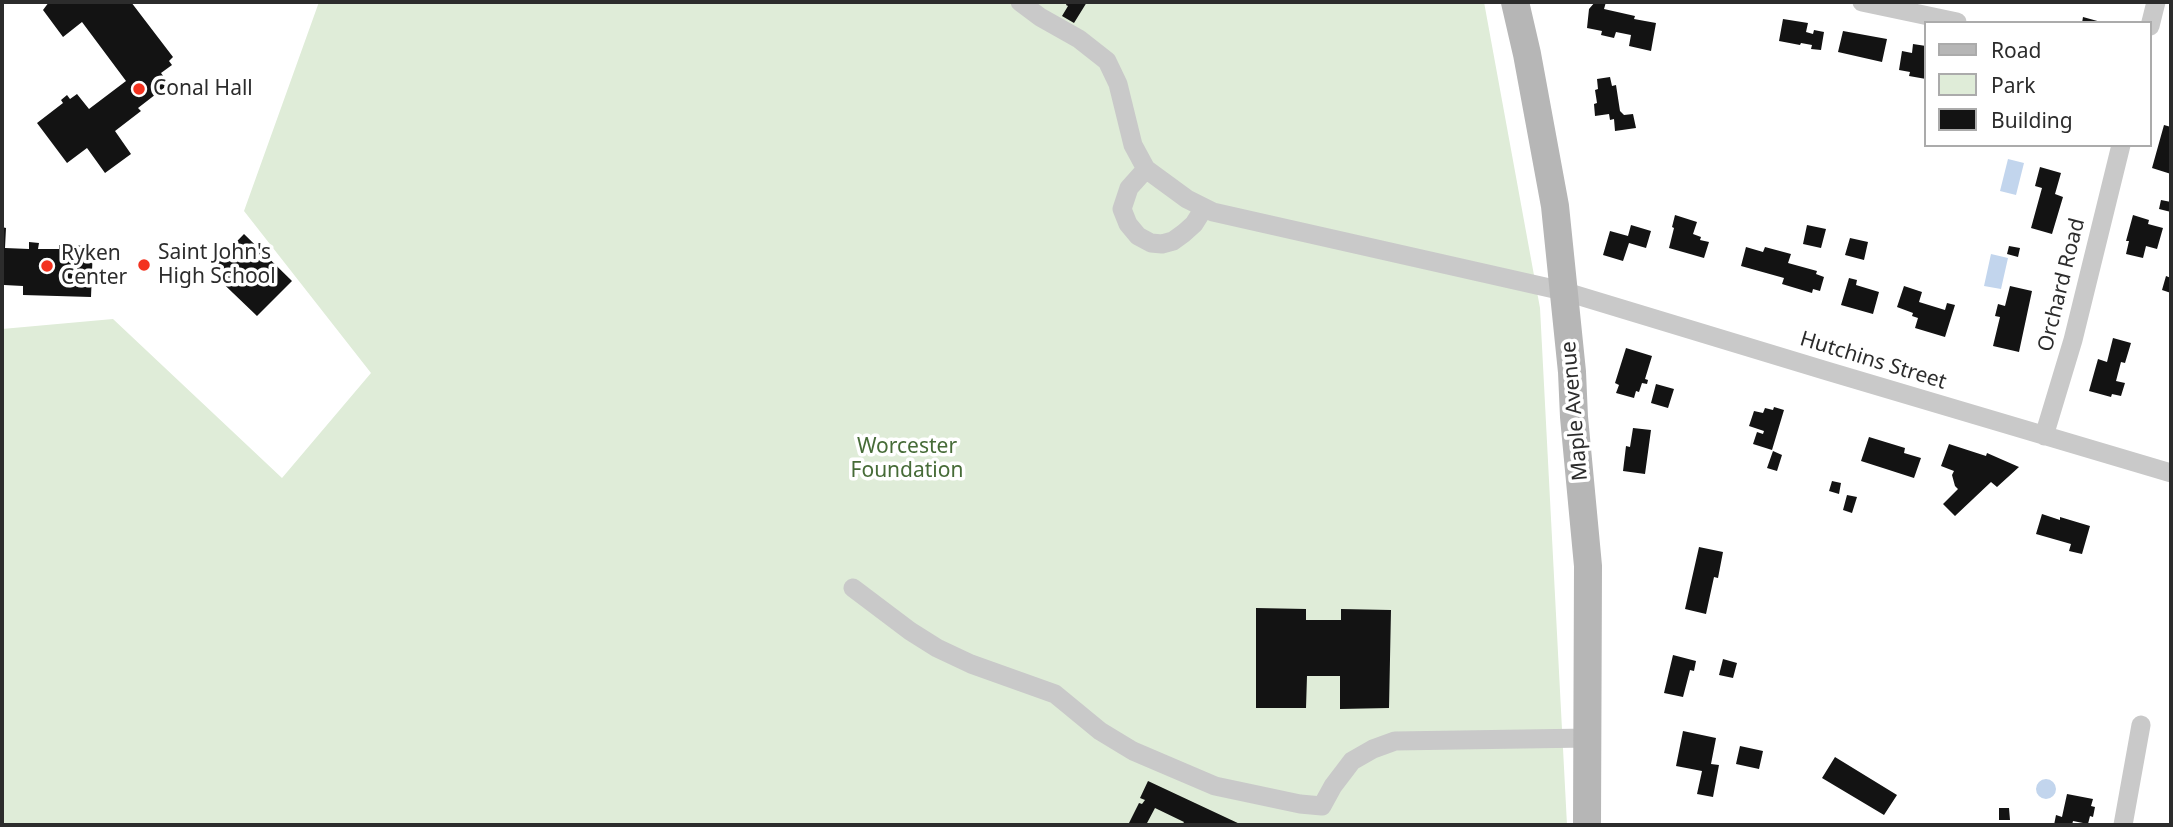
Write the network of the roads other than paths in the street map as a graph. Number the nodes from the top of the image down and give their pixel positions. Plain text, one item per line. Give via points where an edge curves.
1 (1009, 2) edge
2 (1515, 2) edge
3 (1862, 2) edge
4 (2156, 2) edge
5 (1025, 6) edge
6 (1952, 21) edge
7 (2151, 21) edge
8 (2121, 147) edge
9 (1146, 169) junction
10 (1205, 208) junction
11 (1563, 291) junction
12 (2043, 436) junction
13 (2171, 473) edge
14 (853, 588) dead end
15 (2141, 725) dead end
16 (1588, 738) junction
17 (1322, 806) junction
18 (1314, 825) edge
19 (1587, 825) edge
20 (2123, 825) edge

1 - 5 street
2 - 11 main road, Maple Avenue via 1552,183
3 - 6 street
4 - 7 street
5 - 9 street via 1107,61 1118,84 1133,145
8 - 12 street, Orchard Road via 2073,340
9 - 10 street, Hutchins Street
9 - 10 street via 1129,188 1122,209 1142,239 1156,244 1173,241
10 - 11 street, Hutchins Street
11 - 12 street, Hutchins Street
11 - 16 main road, Maple Avenue via 1588,566
12 - 13 street, Hutchins Street
14 - 17 street via 937,648 1055,694 1133,751 1215,786
15 - 20 street
16 - 17 street via 1395,741 1352,761
16 - 19 main road, Maple Avenue
17 - 18 street

